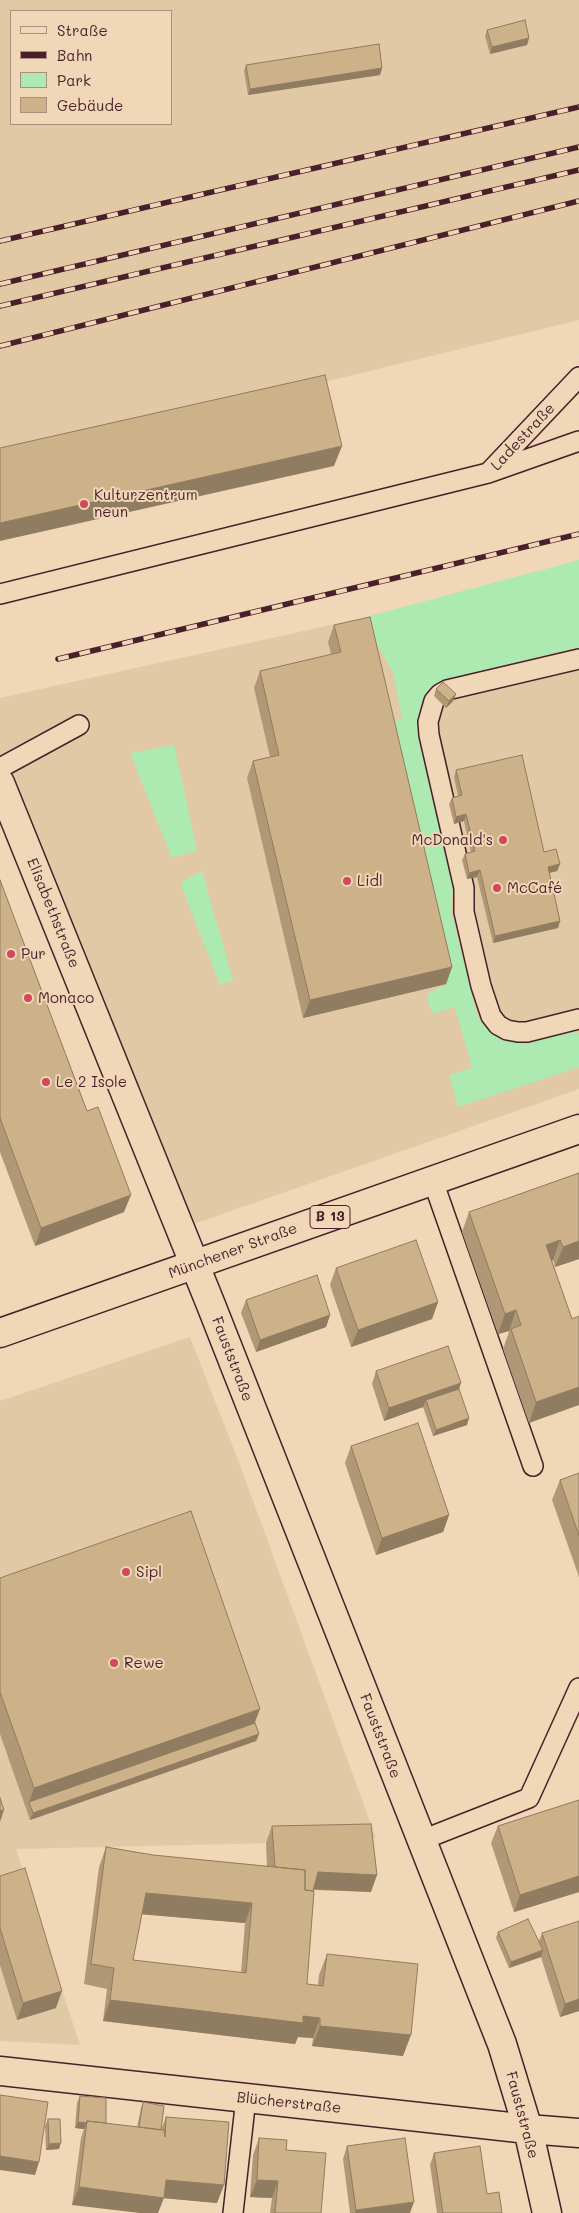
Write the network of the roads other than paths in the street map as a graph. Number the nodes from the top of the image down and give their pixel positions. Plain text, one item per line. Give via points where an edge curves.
1 (579, 377) edge
2 (579, 441) edge
3 (488, 473) junction
4 (0, 594) edge
5 (579, 659) edge
6 (79, 725) dead end
7 (0, 768) edge
8 (0, 783) edge
9 (579, 1019) edge
10 (579, 1129) edge
11 (433, 1181) junction
12 (195, 1265) junction
13 (0, 1333) edge
14 (533, 1466) dead end
15 (579, 1688) edge
16 (422, 1840) junction
17 (0, 2071) edge
18 (246, 2098) junction
19 (528, 2130) junction
20 (579, 2133) edge
21 (233, 2213) edge
22 (547, 2213) edge

1 - 3 lane, Ladestraße
2 - 3 lane, Ladestraße
3 - 4 lane
5 - 9 lane via 447,690 434,701 428,722 464,888 464,912 491,1016 507,1030 518,1032
6 - 7 lane
8 - 12 street, Elisabethstraße
10 - 11 street, Münchener Straße / B 13
11 - 12 street, Münchener Straße / B 13
11 - 14 lane
12 - 13 street, Münchener Straße / B 13
12 - 16 street, Fauststraße
15 - 16 lane via 529,1798
16 - 19 street, Fauststraße via 502,2044
17 - 18 street, Blücherstraße
18 - 19 street, Blücherstraße
18 - 21 lane
19 - 20 street, Blücherstraße
19 - 22 street, Fauststraße

